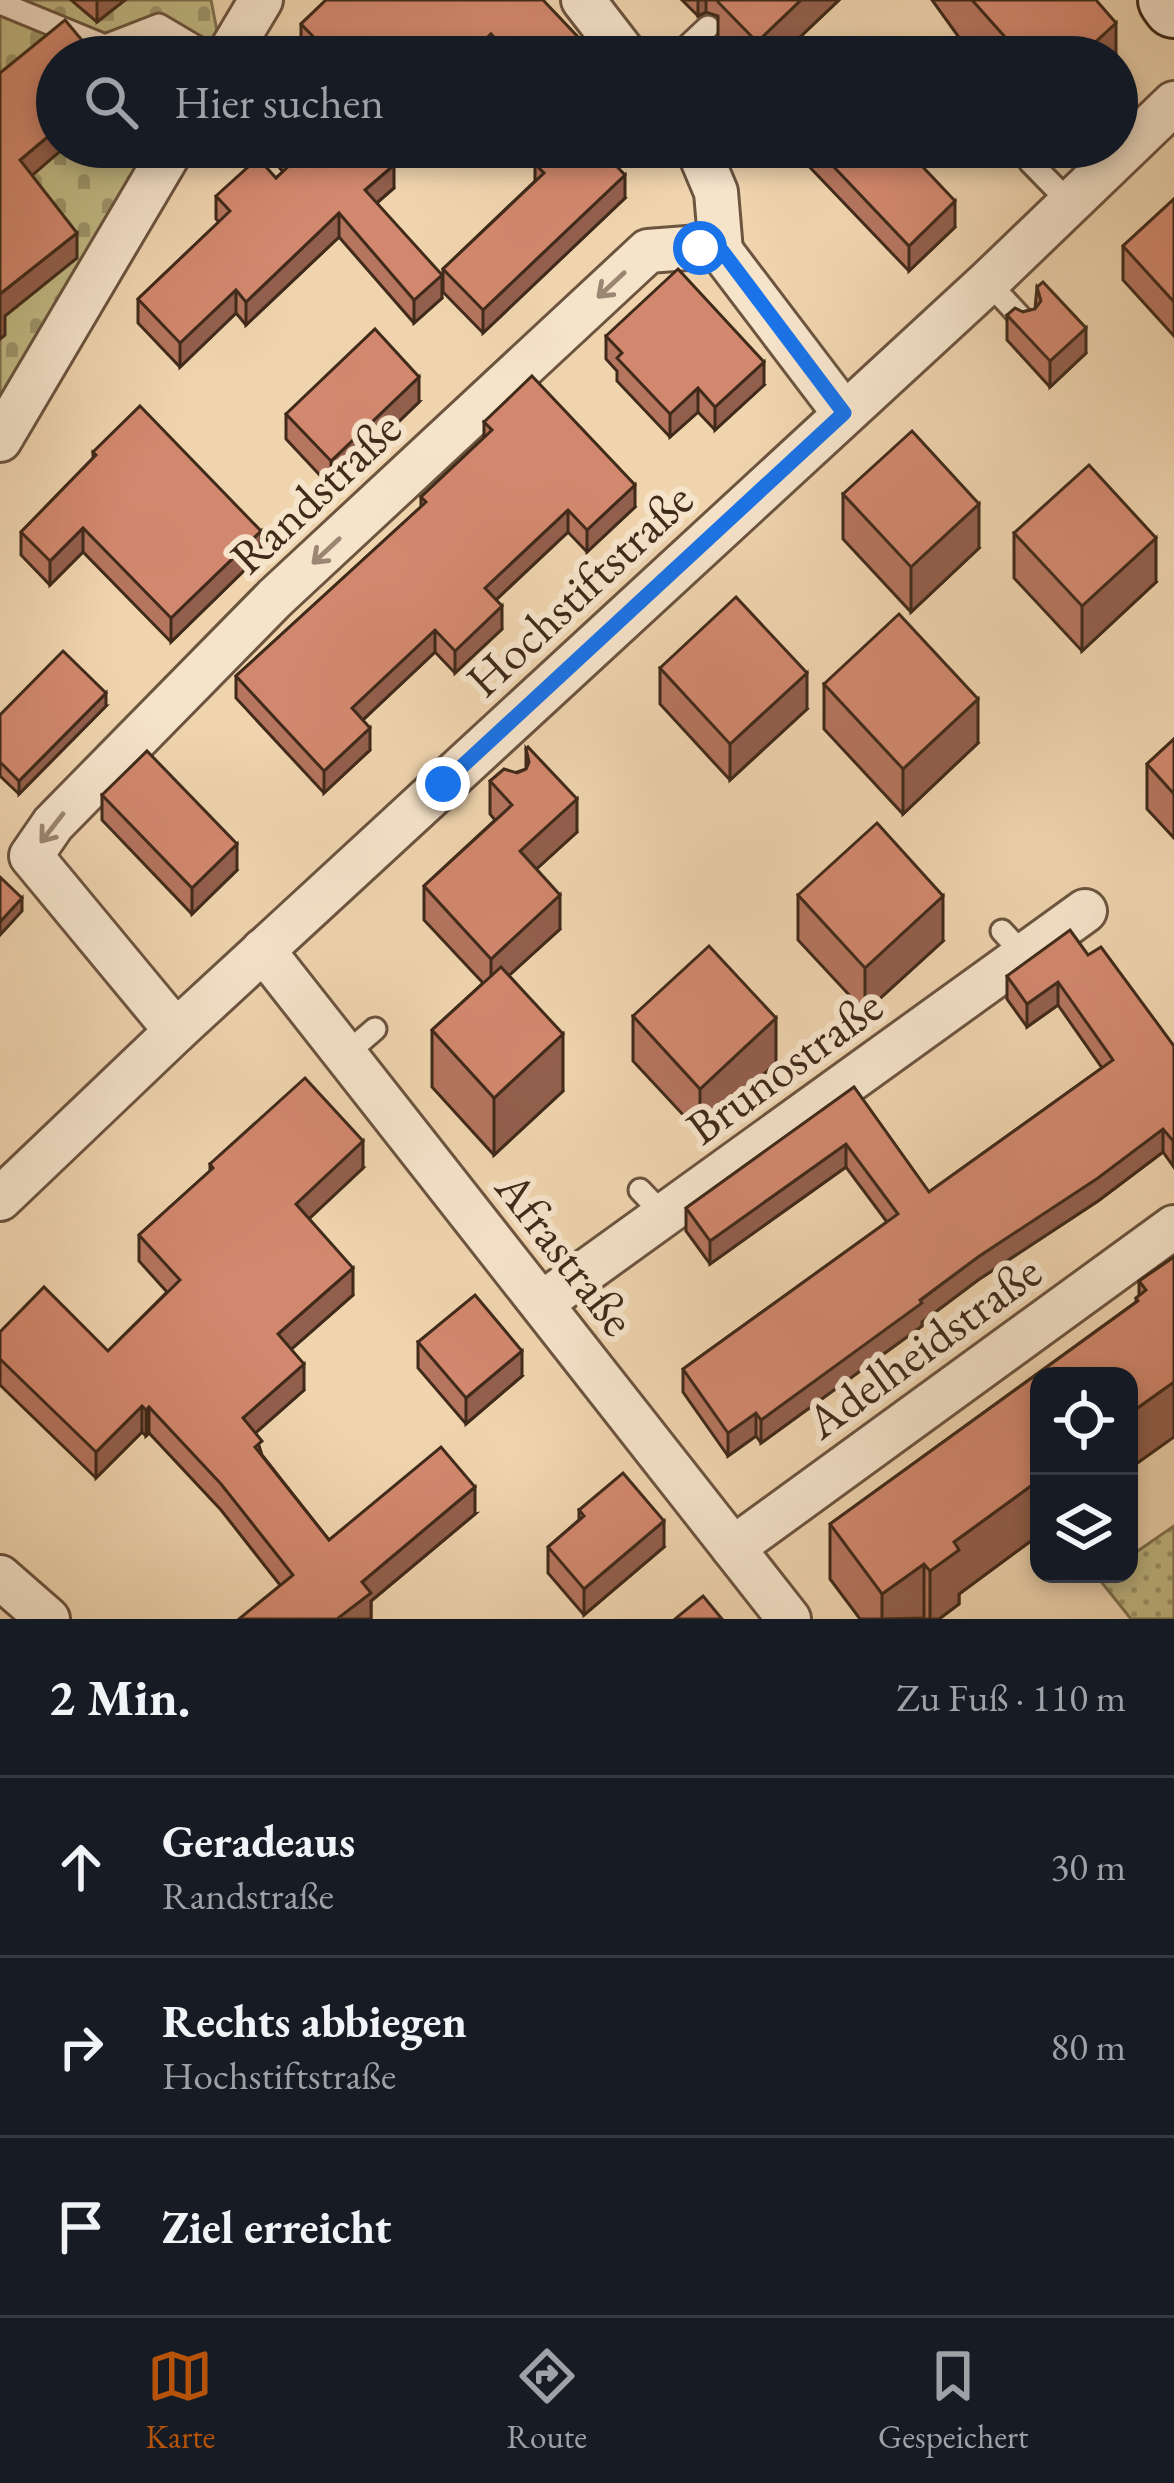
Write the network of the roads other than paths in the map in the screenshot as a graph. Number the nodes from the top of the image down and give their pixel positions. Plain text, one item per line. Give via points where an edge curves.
1 (261, 0) edge
2 (584, 0) edge
3 (0, 3) edge
4 (708, 27) dead end
5 (81, 36) edge
6 (131, 36) edge
7 (178, 36) edge
8 (239, 36) edge
9 (611, 36) edge
10 (698, 36) edge
11 (1174, 103) edge
12 (1138, 138) edge
13 (161, 168) edge
14 (706, 168) edge
15 (1036, 168) edge
16 (1108, 168) edge
17 (1071, 204) junction
18 (722, 251) junction
19 (988, 282) junction
20 (1026, 323) edge
21 (844, 413) junction
22 (0, 440) edge
23 (1085, 911) dead end
24 (263, 950) junction
25 (176, 1030) junction
26 (0, 1199) edge
27 (1174, 1227) edge
28 (542, 1303) junction
29 (733, 1548) junction
30 (0, 1576) edge
31 (48, 1619) edge
32 (789, 1619) edge

1 - 8 street
2 - 9 street
3 - 5 lane
4 - 10 lane
6 - 7 lane via 159,25
11 - 12 street, Hochstiftstraße
13 - 22 street
14 - 18 street
15 - 17 lane
16 - 17 street, Hochstiftstraße
17 - 19 street, Hochstiftstraße
18 - 21 street
18 -> 25 street, Randstraße via 648,251 275,598 53,824 31,856
19 - 20 lane
19 - 21 street, Hochstiftstraße
21 - 24 street, Hochstiftstraße via 485,758
23 - 28 street, Brunostraße via 1013,943 652,1202
24 - 25 street, Hochstiftstraße
24 - 28 street, Afrastraße via 361,1042
25 - 26 street, Hochstiftstraße
27 - 29 street, Adelheidstraße
28 - 29 street, Afrastraße
29 - 32 street, Afrastraße
30 - 31 street

